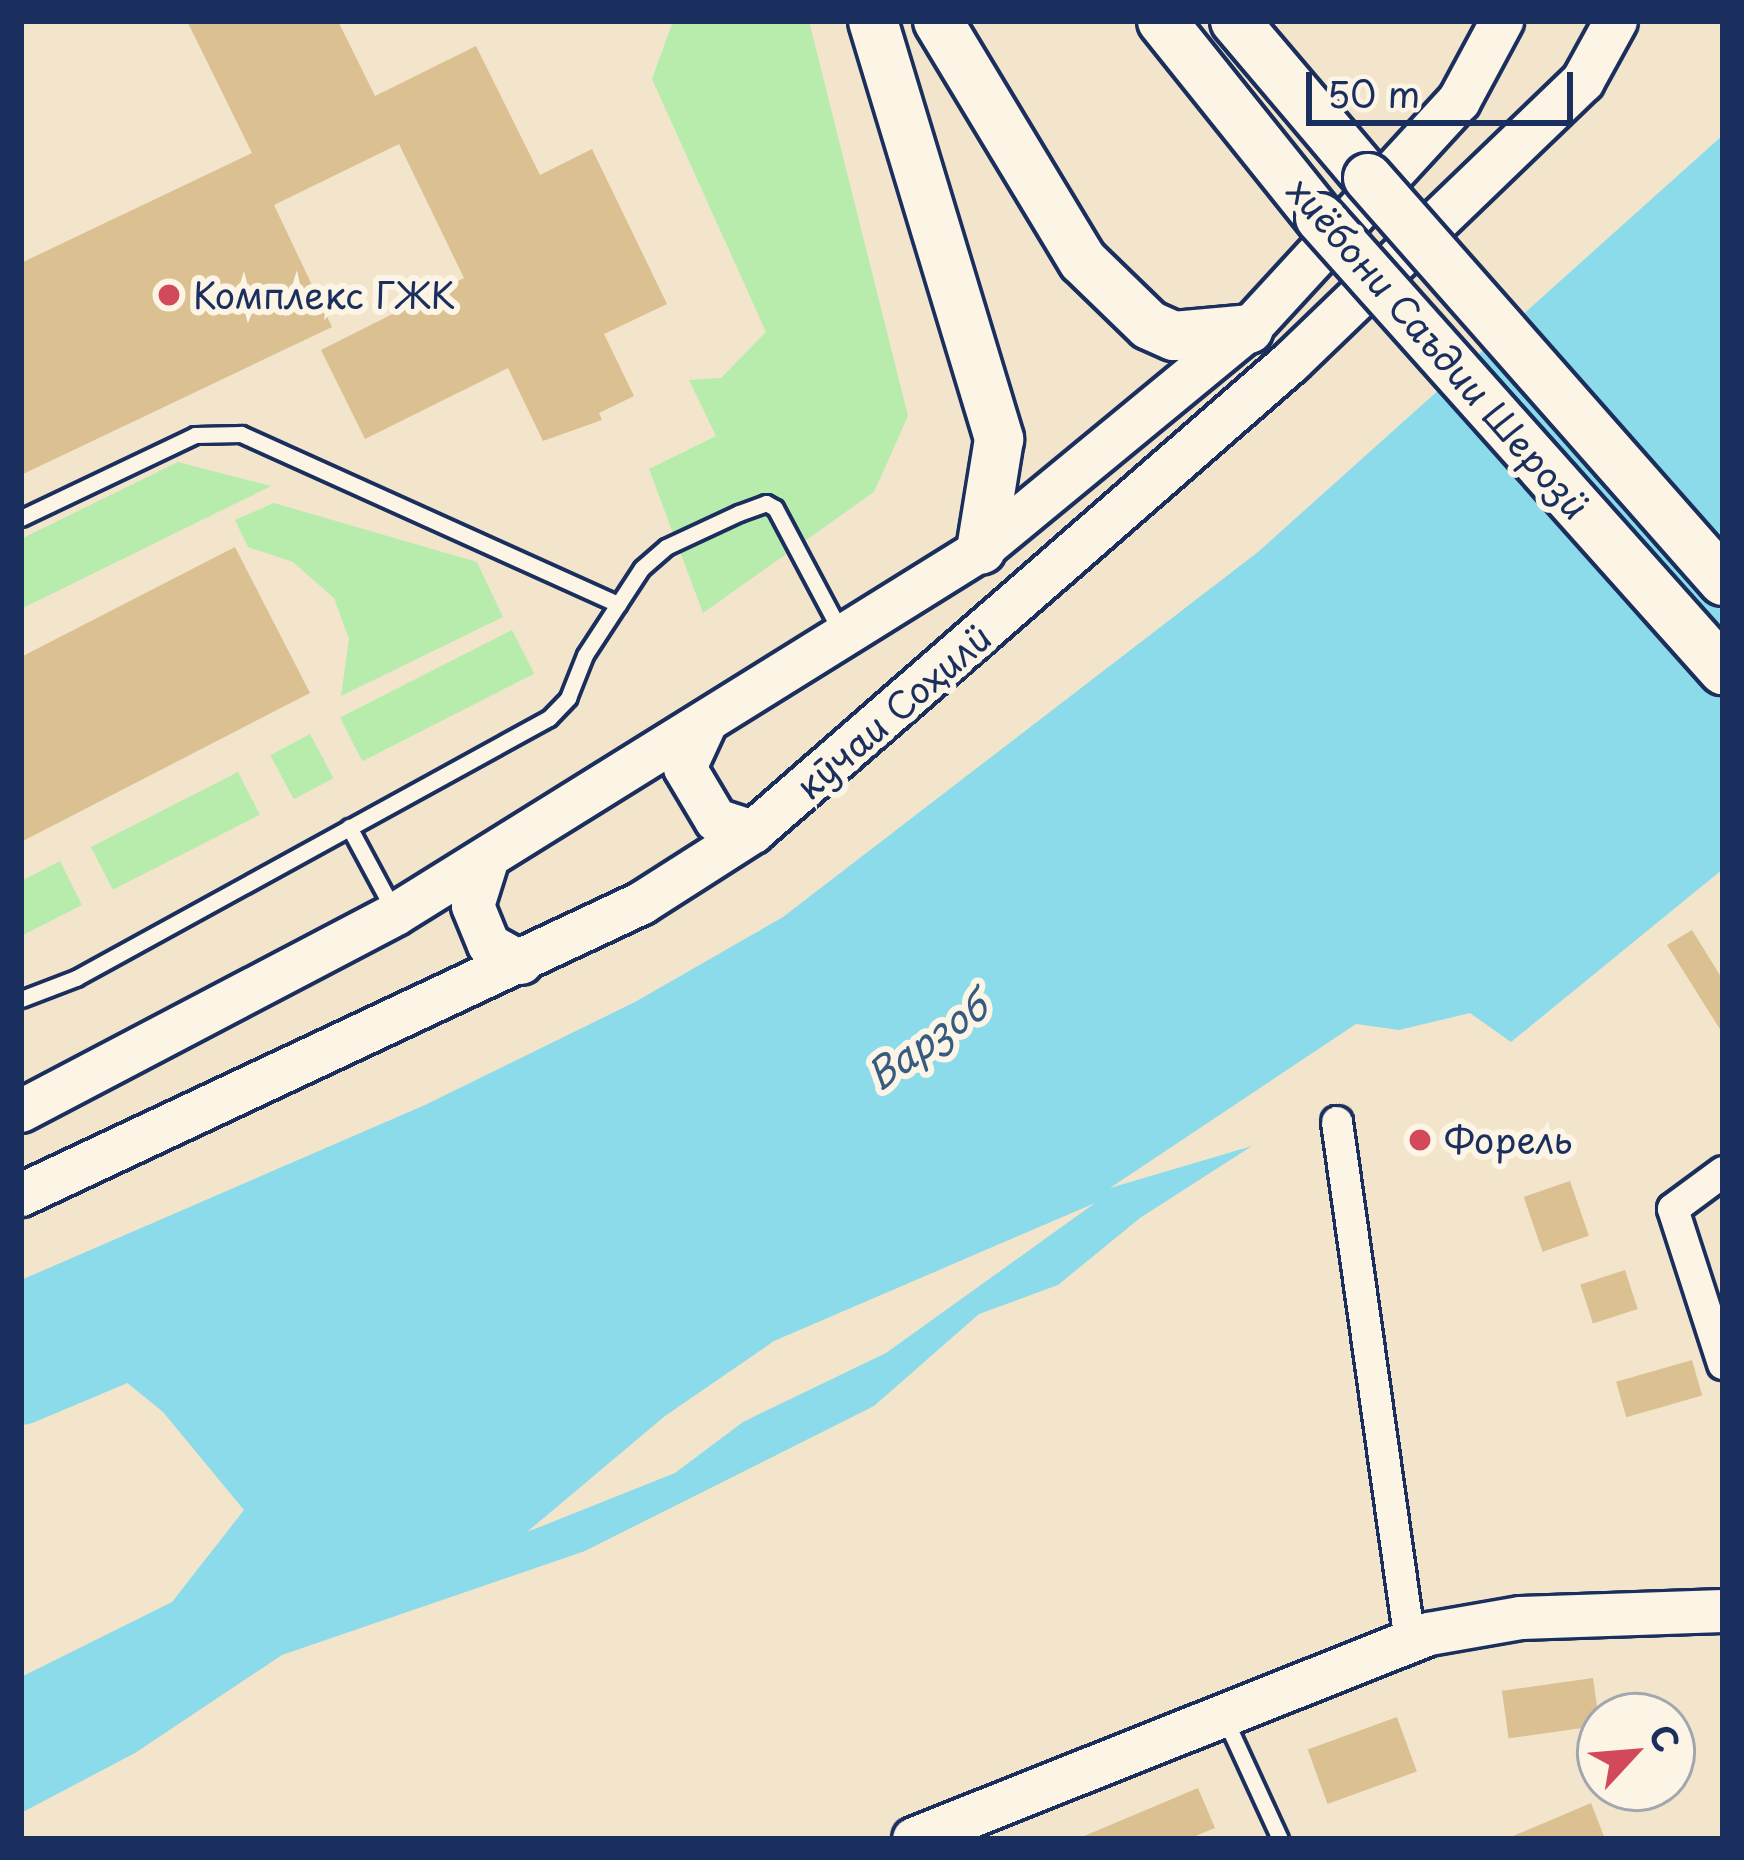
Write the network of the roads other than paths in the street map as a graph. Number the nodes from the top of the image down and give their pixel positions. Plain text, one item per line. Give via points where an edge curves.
1 (873, 21) edge
2 (938, 21) edge
3 (1162, 21) edge
4 (1234, 21) edge
5 (1502, 21) edge
6 (1616, 21) edge
7 (1249, 329) junction
8 (21, 518) edge
9 (981, 550) junction
10 (1723, 581) edge
11 (618, 604) junction
12 (843, 637) junction
13 (1723, 670) edge
14 (704, 727) junction
15 (349, 827) junction
16 (753, 832) junction
17 (488, 858) junction
18 (396, 914) junction
19 (521, 963) junction
20 (21, 999) edge
21 (21, 1111) edge
22 (1337, 1122) dead end
23 (1723, 1172) edge
24 (21, 1195) edge
25 (1723, 1364) edge
26 (1723, 1610) edge
27 (1410, 1642) junction
28 (1223, 1714) junction
29 (914, 1839) edge
30 (1280, 1839) edge

1 - 9 highway via 999,440
2 - 7 highway via 1083,261 1149,325 1174,336
3 - 13 highway, хиёбони Саъдии Шерозӣ, bridge via 1320,218
4 - 10 highway, хиёбони Саъдии Шерозӣ, bridge
5 - 7 main road, кӯчаи Соҳилӣ via 1459,101
6 - 16 main road, кӯчаи Соҳилӣ via 1583,81 1291,362
7 - 9 main road, кӯчаи Соҳилӣ
8 - 11 lane via 195,435 241,434
9 - 12 main road, кӯчаи Соҳилӣ
11 - 12 lane via 666,547 766,503
11 - 15 lane via 549,718
12 - 14 main road, кӯчаи Соҳилӣ
14 - 16 main road via 685,768 716,820
14 - 17 main road, кӯчаи Соҳилӣ
15 - 18 lane
15 - 20 lane via 76,978
16 - 19 main road, кӯчаи Соҳилӣ via 642,904
17 - 18 main road, кӯчаи Соҳилӣ
17 - 19 main road via 473,906 489,945
18 - 21 main road, кӯчаи Соҳилӣ
19 - 24 main road, кӯчаи Соҳилӣ
22 - 27 street
23 - 25 street via 1673,1209
26 - 27 main road via 1521,1618
27 - 28 main road
28 - 29 main road
28 - 30 lane

